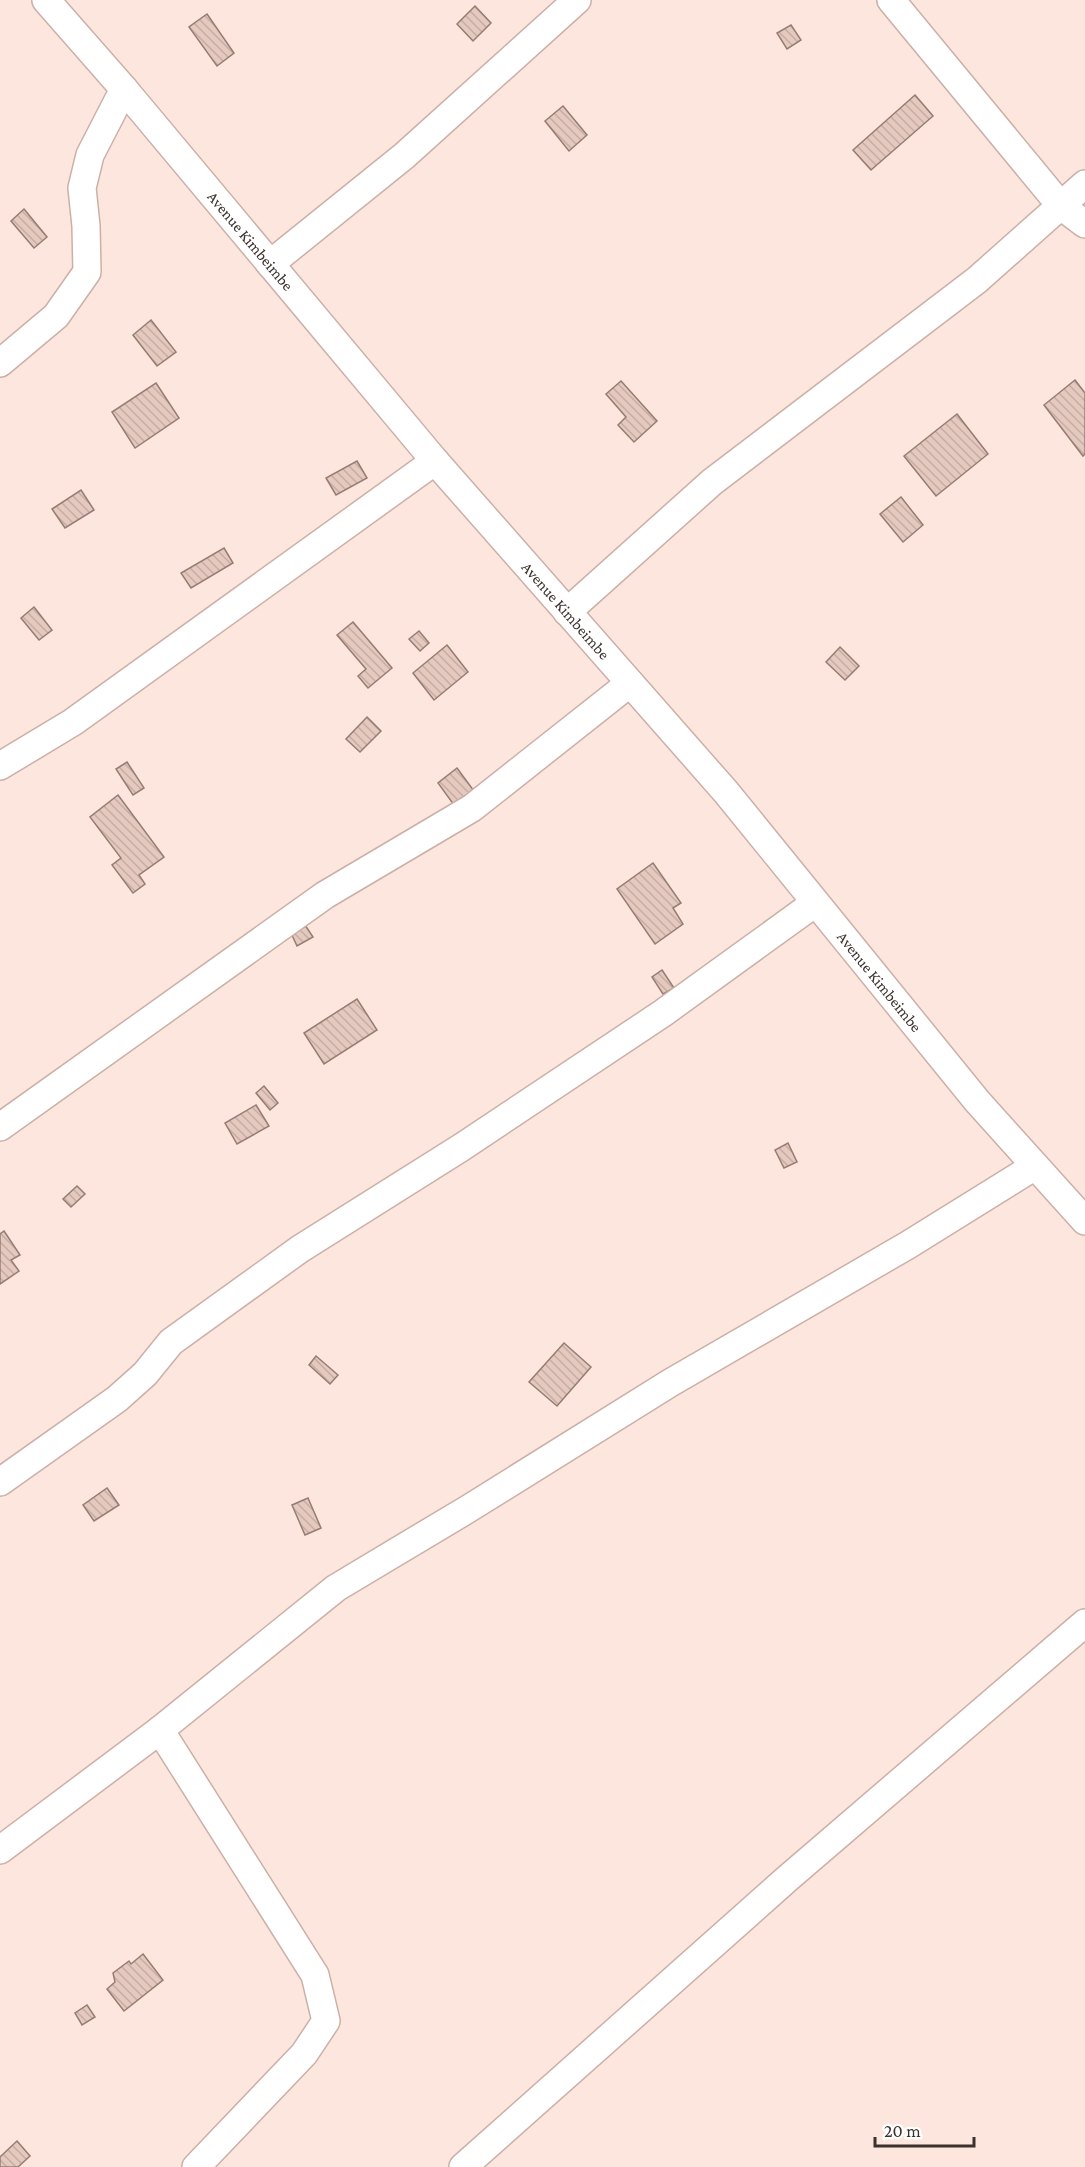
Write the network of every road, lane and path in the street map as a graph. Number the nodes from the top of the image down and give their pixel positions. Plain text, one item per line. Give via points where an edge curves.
1 (46, 0) edge
2 (577, 0) edge
3 (891, 0) edge
4 (124, 89) junction
5 (1085, 184) edge
6 (1061, 206) junction
7 (1085, 224) edge
8 (270, 264) junction
9 (0, 363) edge
10 (435, 461) junction
11 (567, 612) junction
12 (630, 683) junction
13 (0, 766) edge
14 (815, 903) junction
15 (0, 1127) edge
16 (1035, 1166) junction
17 (1083, 1216) edge
18 (0, 1482) edge
19 (1085, 1623) edge
20 (160, 1730) junction
21 (0, 1851) edge
22 (196, 2167) edge
23 (463, 2167) edge

1 - 4 street, Avenue Kimbeimbe
2 - 8 street via 404,156
3 - 6 street
4 - 8 street, Avenue Kimbeimbe
4 - 9 street via 90,155 82,188 87,272 56,316
5 - 6 street
6 - 7 street
6 - 11 street via 977,280 712,482
8 - 10 street, Avenue Kimbeimbe
10 - 11 street, Avenue Kimbeimbe
10 - 13 street via 73,722
11 - 12 street, Avenue Kimbeimbe
12 - 14 street, Avenue Kimbeimbe via 726,792
12 - 15 street via 472,808 325,895
14 - 16 street, Avenue Kimbeimbe
14 - 18 street via 663,1013 300,1249 171,1342 117,1400
16 - 17 street, Avenue Kimbeimbe
16 - 20 street via 336,1587
19 - 23 street via 788,1878
20 - 21 street
20 - 22 street via 315,1975 326,2021 304,2054

